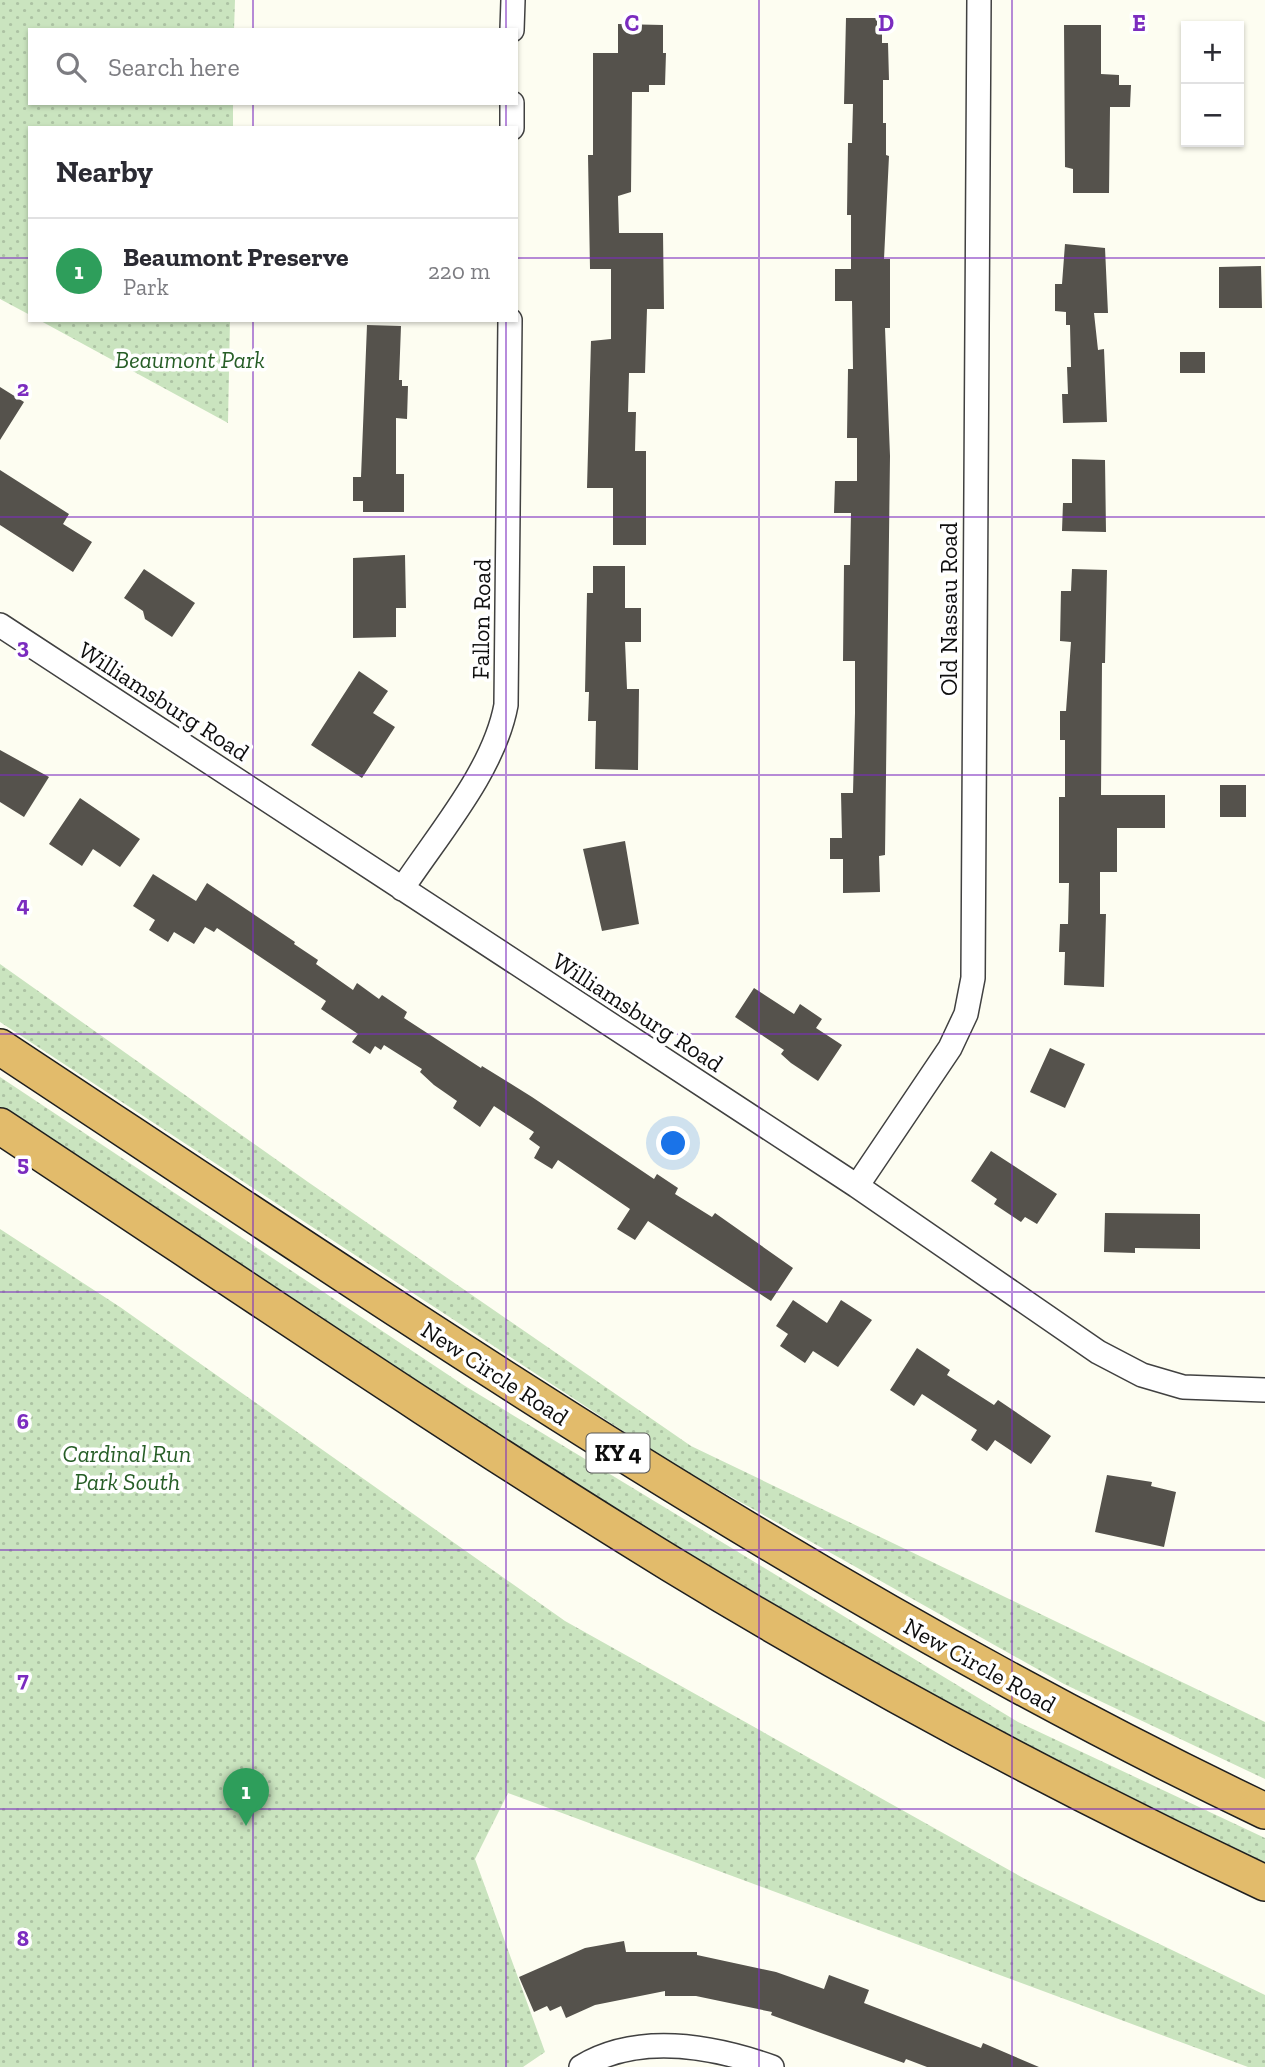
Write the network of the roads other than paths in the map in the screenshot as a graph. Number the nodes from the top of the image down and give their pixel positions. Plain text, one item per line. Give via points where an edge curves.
1 (513, 0) edge
2 (979, 0) edge
3 (512, 28) edge
4 (512, 105) edge
5 (512, 126) edge
6 (510, 322) edge
7 (0, 625) edge
8 (402, 889) junction
9 (0, 1047) edge
10 (0, 1126) edge
11 (857, 1186) junction
12 (1265, 1391) edge
13 (1265, 1811) edge
14 (1265, 1883) edge
15 (581, 2067) edge
16 (772, 2067) edge

1 - 3 street
2 - 11 street, Old Nassau Road via 973,978 966,1014 950,1048
4 - 5 street
6 - 8 street, Fallon Road via 505,714 501,734 486,762
7 - 8 street, Williamsburg Road
8 - 11 street, Williamsburg Road
9 - 13 highway, New Circle Road / KY 4 via 539,1403 712,1511 1069,1714
10 - 14 highway, KY 4 via 671,1564 866,1678 1107,1809
11 - 12 street, Williamsburg Road via 1098,1352 1142,1375 1183,1387
15 - 16 street via 627,2049 673,2045

